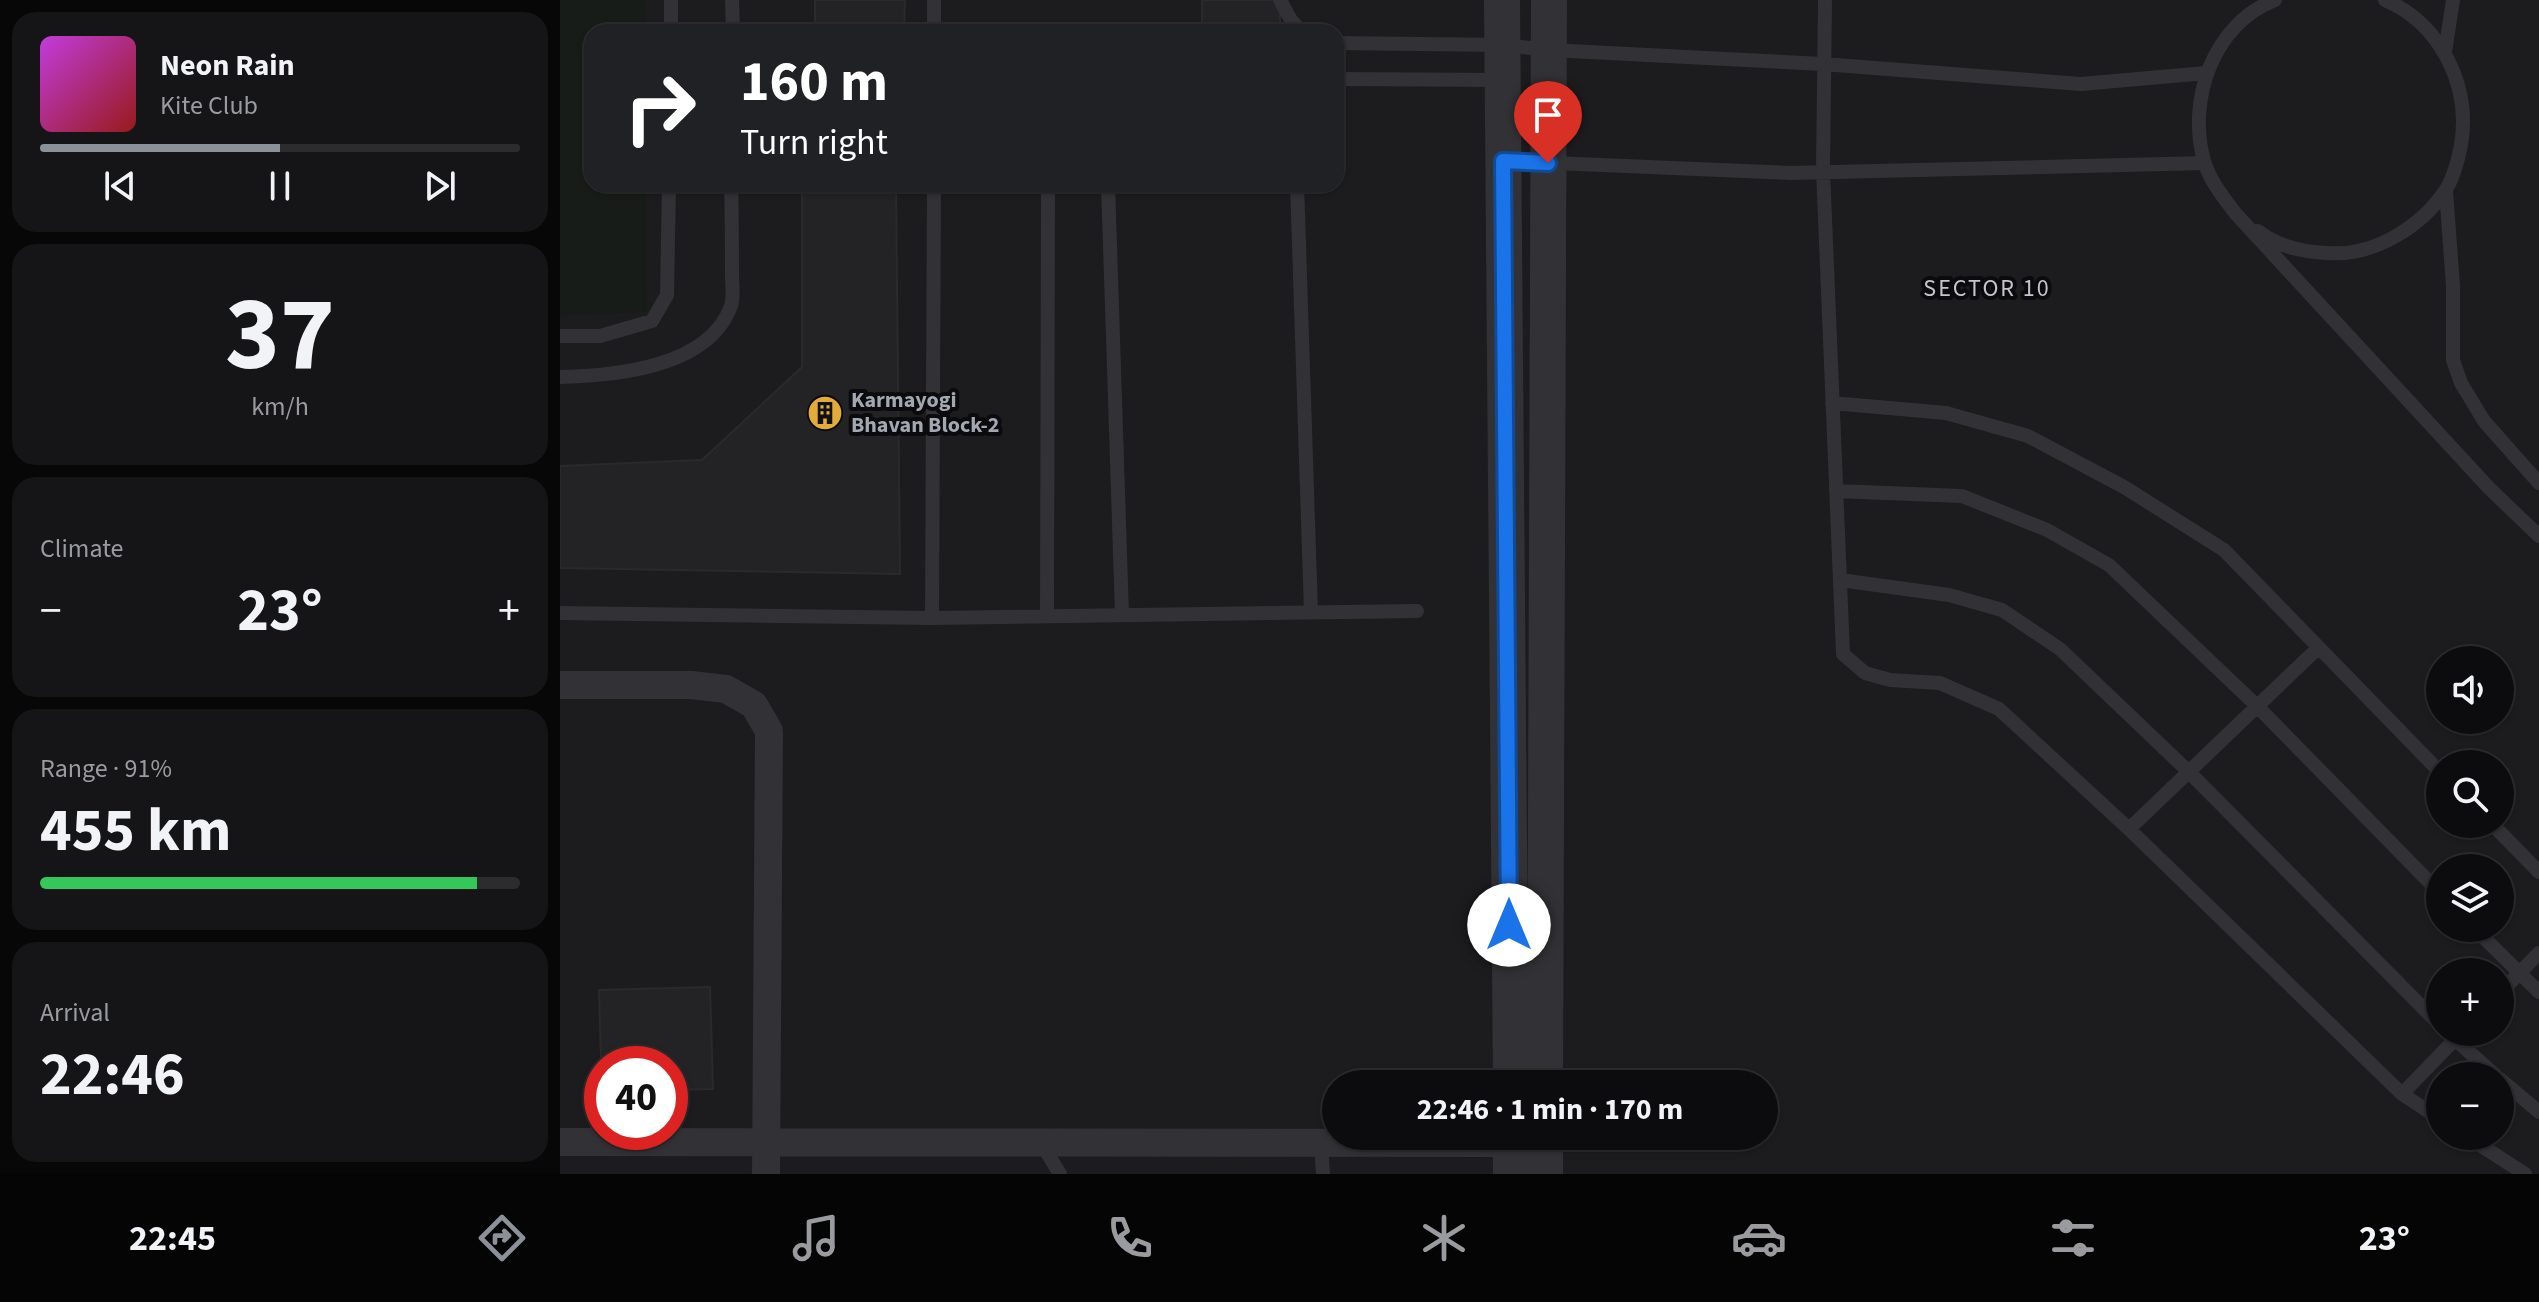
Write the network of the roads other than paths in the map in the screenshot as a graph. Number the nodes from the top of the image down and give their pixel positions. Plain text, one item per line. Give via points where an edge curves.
1 (671, 0) edge
2 (732, 0) edge
3 (934, 0) edge
4 (1280, 0) edge
5 (1502, 0) edge
6 (1549, 0) edge
7 (1825, 0) edge
8 (2261, 0) edge
9 (2275, 0) edge
10 (2385, 0) edge
11 (2453, 0) edge
12 (2240, 23) junction
13 (671, 24) edge
14 (733, 24) edge
15 (934, 24) edge
16 (1295, 24) edge
17 (1344, 44) edge
18 (1550, 50) junction
19 (2445, 52) junction
20 (1502, 63) junction
21 (1823, 64) junction
22 (2206, 73) junction
23 (1344, 78) edge
24 (1503, 161) junction
25 (1548, 163) junction
26 (2205, 163) junction
27 (1823, 170) junction
28 (2446, 191) junction
29 (669, 192) edge
30 (731, 192) edge
31 (934, 192) edge
32 (1048, 192) edge
33 (1108, 192) edge
34 (1297, 192) edge
35 (2236, 214) junction
36 (560, 336) edge
37 (560, 377) edge
38 (1832, 403) junction
39 (2539, 483) edge
40 (1836, 491) junction
41 (2539, 536) edge
42 (1840, 580) junction
43 (1417, 611) dead end
44 (1311, 612) junction
45 (560, 613) edge
46 (1122, 615) junction
47 (1047, 616) junction
48 (932, 618) junction
49 (2318, 648) junction
50 (560, 685) edge
51 (2257, 706) junction
52 (2426, 758) edge
53 (2189, 772) junction
54 (2129, 829) junction
55 (2506, 838) edge
56 (2539, 872) edge
57 (2426, 879) edge
58 (2487, 942) edge
59 (2539, 953) edge
60 (2518, 974) junction
61 (2514, 978) edge
62 (2539, 992) edge
63 (2426, 1011) edge
64 (2444, 1046) edge
65 (2466, 1046) edge
66 (2482, 1062) edge
67 (1511, 1070) edge
68 (1545, 1070) edge
69 (2514, 1091) edge
70 (2402, 1094) junction
71 (2426, 1110) edge
72 (2539, 1112) edge
73 (560, 1142) edge
74 (765, 1143) junction
75 (1041, 1143) junction
76 (1321, 1143) joint
77 (1526, 1150) edge
78 (2488, 1150) edge
79 (766, 1174) edge
80 (1060, 1174) edge
81 (1323, 1174) edge
82 (1545, 1174) edge
83 (2525, 1174) edge

1 - 13 lane
2 - 14 lane
3 - 15 lane
4 - 16 lane
5 - 20 street
6 - 18 street
7 - 21 lane
8 - 12 lane
9 - 12 lane
10 - 19 lane via 2424,25
11 - 19 lane
12 - 22 lane
17 - 20 lane
18 - 20 lane
18 - 21 lane
18 - 25 street
19 - 28 lane via 2460,87 2464,125 2458,163
20 - 23 lane
20 - 24 street
21 - 22 lane via 2081,84
21 - 27 lane
22 - 26 lane via 2198,133
24 - 25 lane
24 - 67 street
25 - 27 lane
25 - 68 street
26 - 27 lane
26 - 35 lane
27 - 38 lane
28 - 35 lane via 2414,226 2380,245 2342,254 2304,252 2267,238
28 - 39 lane via 2453,360 2471,404
29 - 36 lane via 667,295 652,321 600,336
30 - 37 lane via 732,304 719,330 696,349 664,362
31 - 48 lane
32 - 47 lane
33 - 46 lane
34 - 44 lane
35 - 41 lane
38 - 40 lane
38 - 49 lane via 1946,413 2028,436 2124,487 2224,550
40 - 42 lane
40 - 51 lane via 1962,496 2047,530 2109,565
42 - 53 lane via 1949,595 2002,610 2060,649
42 - 54 lane via 1843,654 1865,673 1940,683 1999,709
43 - 44 lane
44 - 46 lane
45 - 48 lane
46 - 47 lane
47 - 48 lane
49 - 51 lane
49 - 52 lane
50 - 74 street via 726,689 754,705 769,731
51 - 53 lane
51 - 57 lane
53 - 54 lane
53 - 63 lane
54 - 70 lane
55 - 56 lane
58 - 60 lane
59 - 60 lane
60 - 61 lane
60 - 62 lane
64 - 70 lane
65 - 66 lane
69 - 72 lane
70 - 71 lane
73 - 74 street
74 - 75 street
74 - 79 street
75 - 76 street
75 - 80 lane
76 - 81 lane
77 - 82 street
78 - 83 lane

